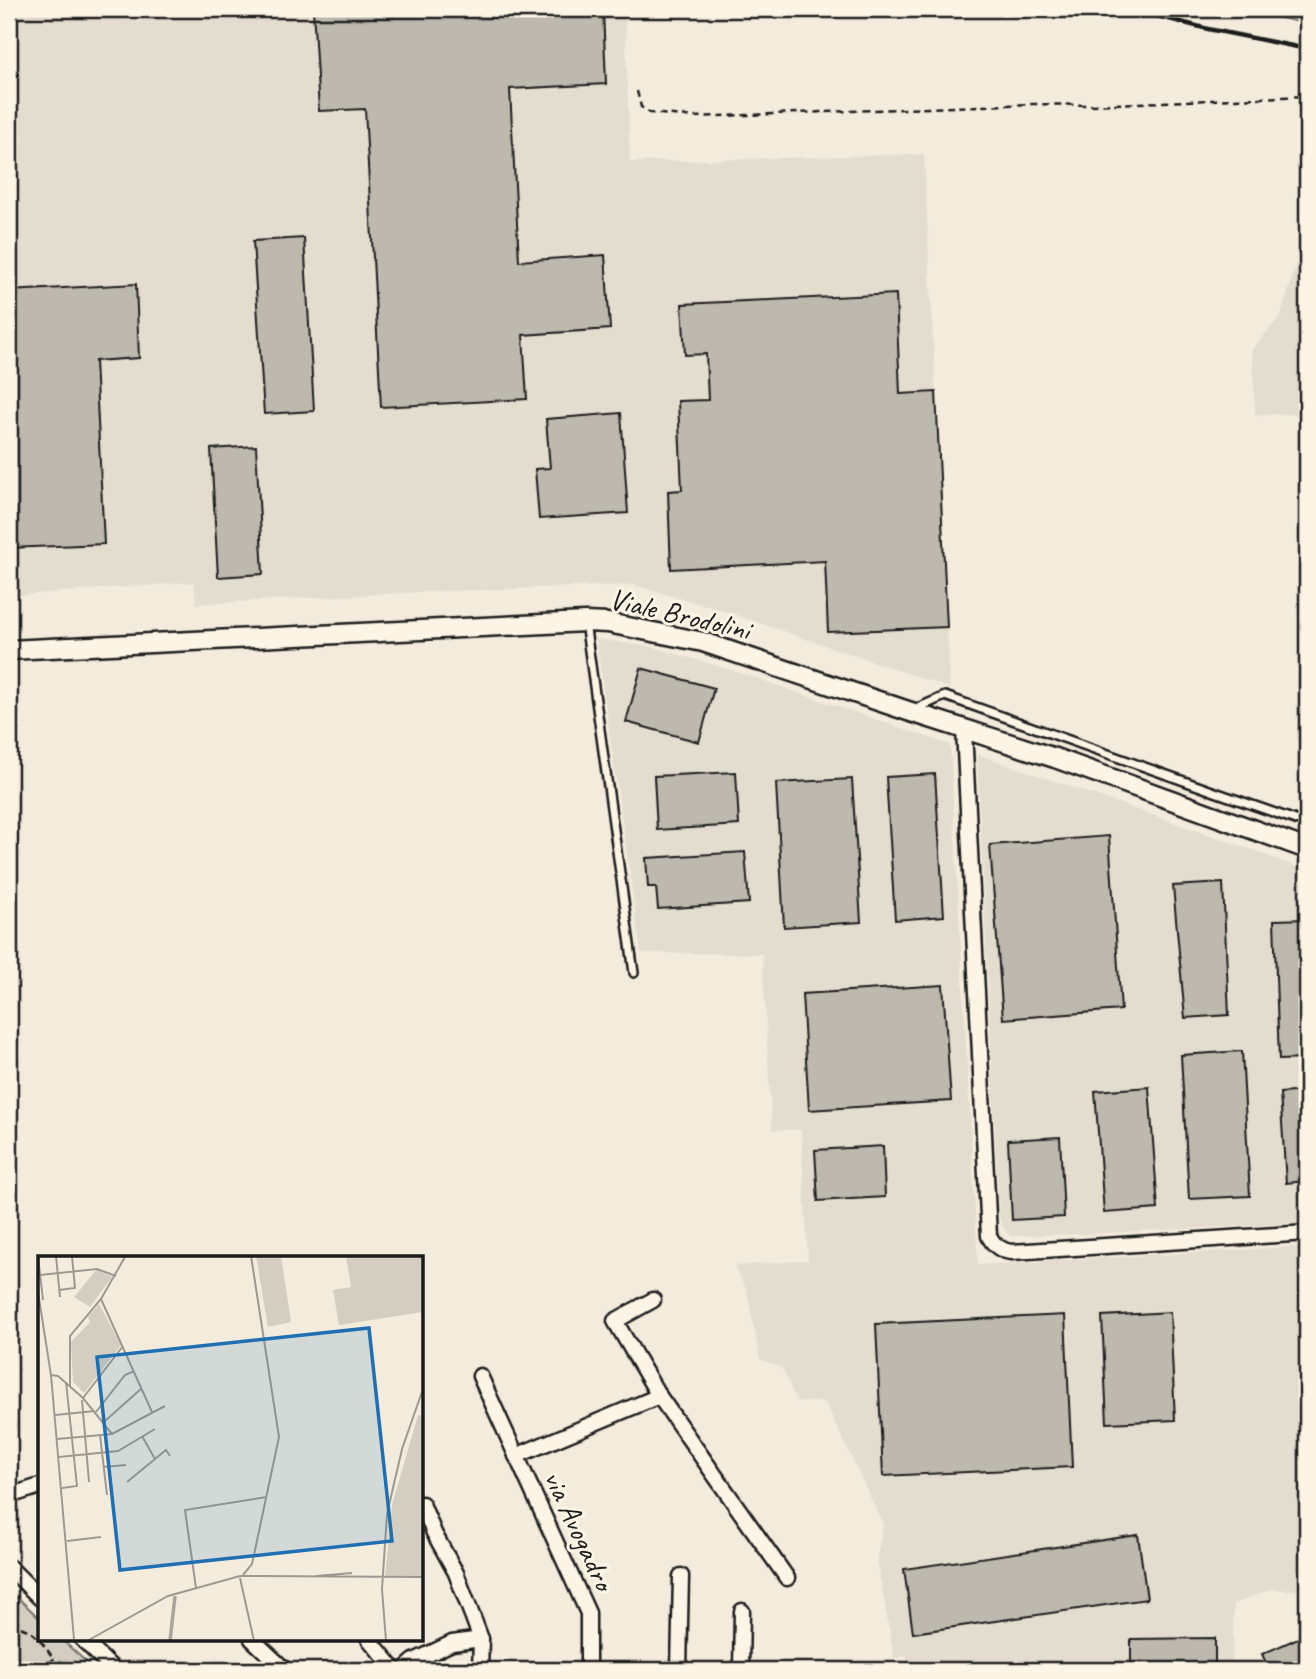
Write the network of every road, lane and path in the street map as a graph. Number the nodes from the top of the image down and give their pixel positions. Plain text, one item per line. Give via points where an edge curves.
1 (637, 91) dead end
2 (1307, 96) edge
3 (585, 621) junction
4 (9, 650) edge
5 (908, 711) junction
6 (964, 729) junction
7 (1307, 824) edge
8 (1307, 849) edge
9 (634, 972) dead end
10 (1307, 1233) edge
11 (653, 1300) dead end
12 (480, 1376) dead end
13 (659, 1396) junction
14 (516, 1455) junction
15 (38, 1487) edge
16 (9, 1496) edge
17 (424, 1509) edge
18 (9, 1567) edge
19 (681, 1576) dead end
20 (787, 1578) dead end
21 (38, 1596) edge
22 (743, 1611) dead end
23 (9, 1624) edge
24 (38, 1638) edge
25 (481, 1639) junction
26 (40, 1640) edge
27 (83, 1640) edge
28 (253, 1640) edge
29 (370, 1640) edge
30 (54, 1659) junction
31 (39, 1670) edge
32 (74, 1670) edge
33 (114, 1670) edge
34 (285, 1670) edge
35 (395, 1670) edge
36 (404, 1670) edge
37 (480, 1670) edge
38 (588, 1670) edge
39 (679, 1670) edge
40 (741, 1670) edge

1 - 2 path via 641,107 650,113 695,117
3 - 4 street, Viale Brodolini
3 - 5 street, Viale Brodolini via 703,642
3 - 9 lane
5 - 6 street, Viale Brodolini
5 - 7 lane via 945,696
6 - 8 street, Viale Brodolini
6 - 10 street via 992,1243 1012,1252
11 - 13 street via 615,1321
12 - 14 street, via Avogadro
13 - 14 street, via Avogadro
13 - 20 street
14 - 38 street, via Avogadro via 588,1613
15 - 16 street
17 - 25 street via 456,1573
18 - 21 street
19 - 39 street
22 - 40 street
23 - 24 path
25 - 36 street via 452,1643
25 - 37 street
26 - 30 path
27 - 33 street
28 - 34 street
29 - 35 street
30 - 31 path
30 - 32 path

